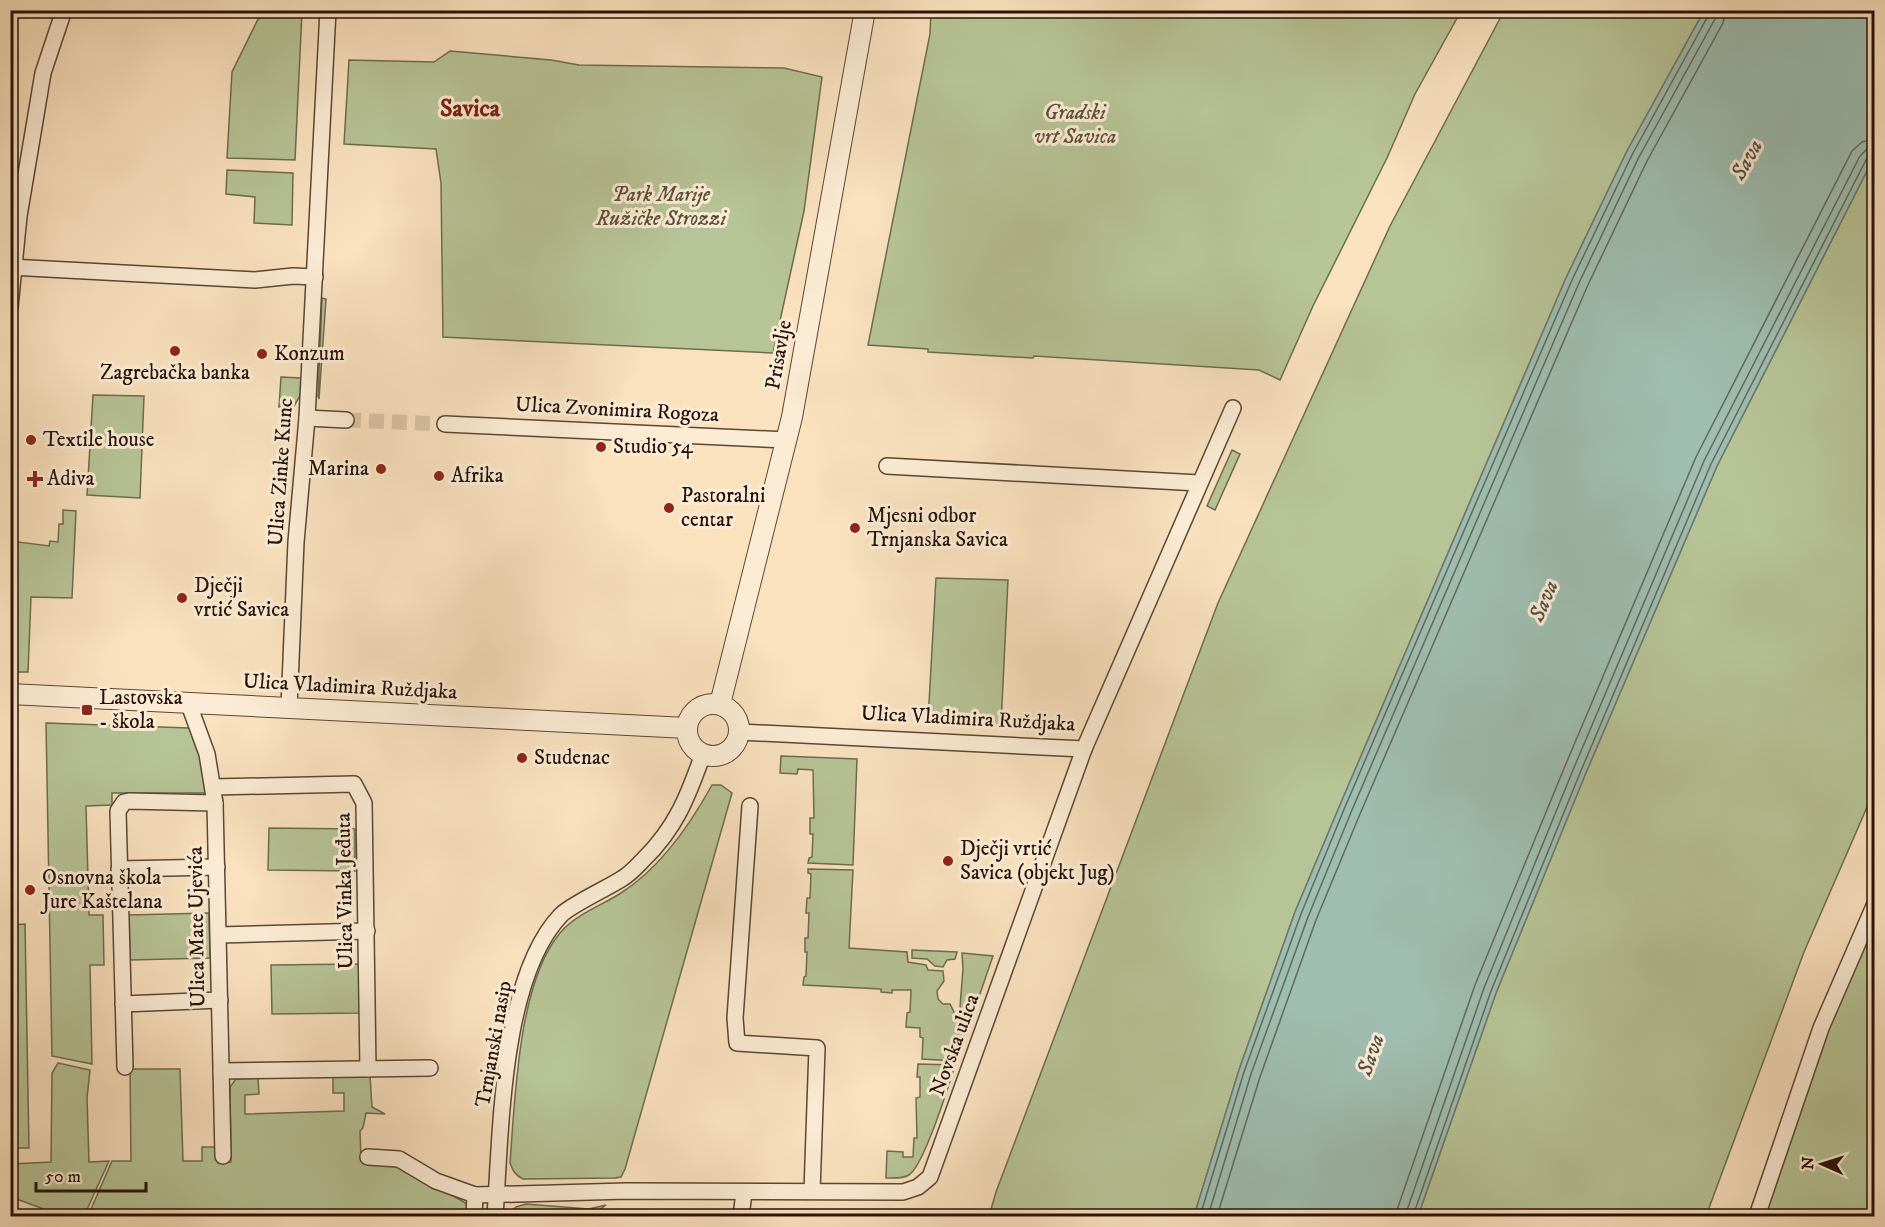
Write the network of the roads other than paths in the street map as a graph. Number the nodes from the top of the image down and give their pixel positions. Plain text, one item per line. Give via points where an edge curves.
1 (64, 10) edge
2 (328, 10) edge
3 (865, 10) edge
4 (12, 267) edge
5 (315, 277) junction
6 (10, 307) edge
7 (1233, 408) dead end
8 (307, 418) junction
9 (346, 420) tunnel mouth
10 (445, 424) tunnel mouth
11 (786, 440) junction
12 (886, 465) dead end
13 (1199, 483) junction
14 (10, 694) edge
15 (188, 702) junction
16 (720, 704) junction
17 (289, 707) junction
18 (687, 728) junction
19 (740, 732) junction
20 (1084, 749) junction
21 (703, 754) junction
22 (213, 787) junction
23 (215, 803) junction
24 (750, 806) dead end
25 (217, 867) junction
26 (119, 869) junction
27 (1875, 906) edge
28 (367, 931) junction
29 (219, 935) junction
30 (220, 1000) junction
31 (123, 1004) junction
32 (125, 1068) dead end
33 (430, 1068) dead end
34 (368, 1069) junction
35 (221, 1071) junction
36 (223, 1156) dead end
37 (368, 1157) dead end
38 (812, 1191) junction
39 (744, 1193) junction
40 (475, 1196) junction
41 (496, 1196) junction
42 (474, 1216) edge
43 (495, 1216) edge
44 (741, 1216) edge
45 (1757, 1216) edge

1 - 4 street via 43,73
2 - 5 street, Ulica Zinke Kunc
3 - 11 street, Prisavlje
4 - 5 street via 255,280
4 - 6 street
5 - 8 street, Ulica Zinke Kunc
7 - 13 street, Ulica Vladimira Ruždjaka
8 - 9 street
8 - 17 street, Ulica Zinke Kunc via 296,542
10 - 11 street, Ulica Zvonimira Rogoza
11 - 16 street, Prisavlje
12 - 13 street
13 - 20 street, Ulica Vladimira Ruždjaka
14 - 15 street, Ulica Vladimira Ruždjaka
15 - 17 street, Ulica Vladimira Ruždjaka
15 - 22 street, Ulica Mate Ujevića via 207,754
16 - 18 street via 698,708
16 - 19 street via 735,714
17 - 18 street, Ulica Vladimira Ruždjaka
18 - 21 street via 691,744
19 - 20 street, Ulica Vladimira Ruždjaka
19 - 21 street via 727,752
20 - 38 street, Novska ulica via 930,1177 903,1192
21 - 41 street, Trnjanski nasip via 673,826 657,847 626,876 562,914 530,963 509,1051
22 - 23 street, Ulica Mate Ujevića
22 - 28 street, Ulica Vinka Jeđuta via 354,784 364,802
23 - 25 street, Ulica Mate Ujevića
23 - 26 street via 124,802 118,811
24 - 38 street via 735,1018 737,1043 817,1048
25 - 26 street
25 - 29 street, Ulica Mate Ujevića
26 - 31 street
27 - 45 street via 1821,1028
28 - 29 street
28 - 34 street, Ulica Vinka Jeđuta
29 - 30 street, Ulica Mate Ujevića
30 - 31 street
30 - 35 street, Ulica Mate Ujevića
31 - 32 street
33 - 34 street
34 - 35 street
35 - 36 street, Ulica Mate Ujevića
37 - 40 street via 399,1159 436,1181
38 - 39 street, Novska ulica
39 - 41 street, Novska ulica via 627,1191
39 - 44 street
40 - 41 street
40 - 42 street
41 - 43 street, Trnjanski nasip

